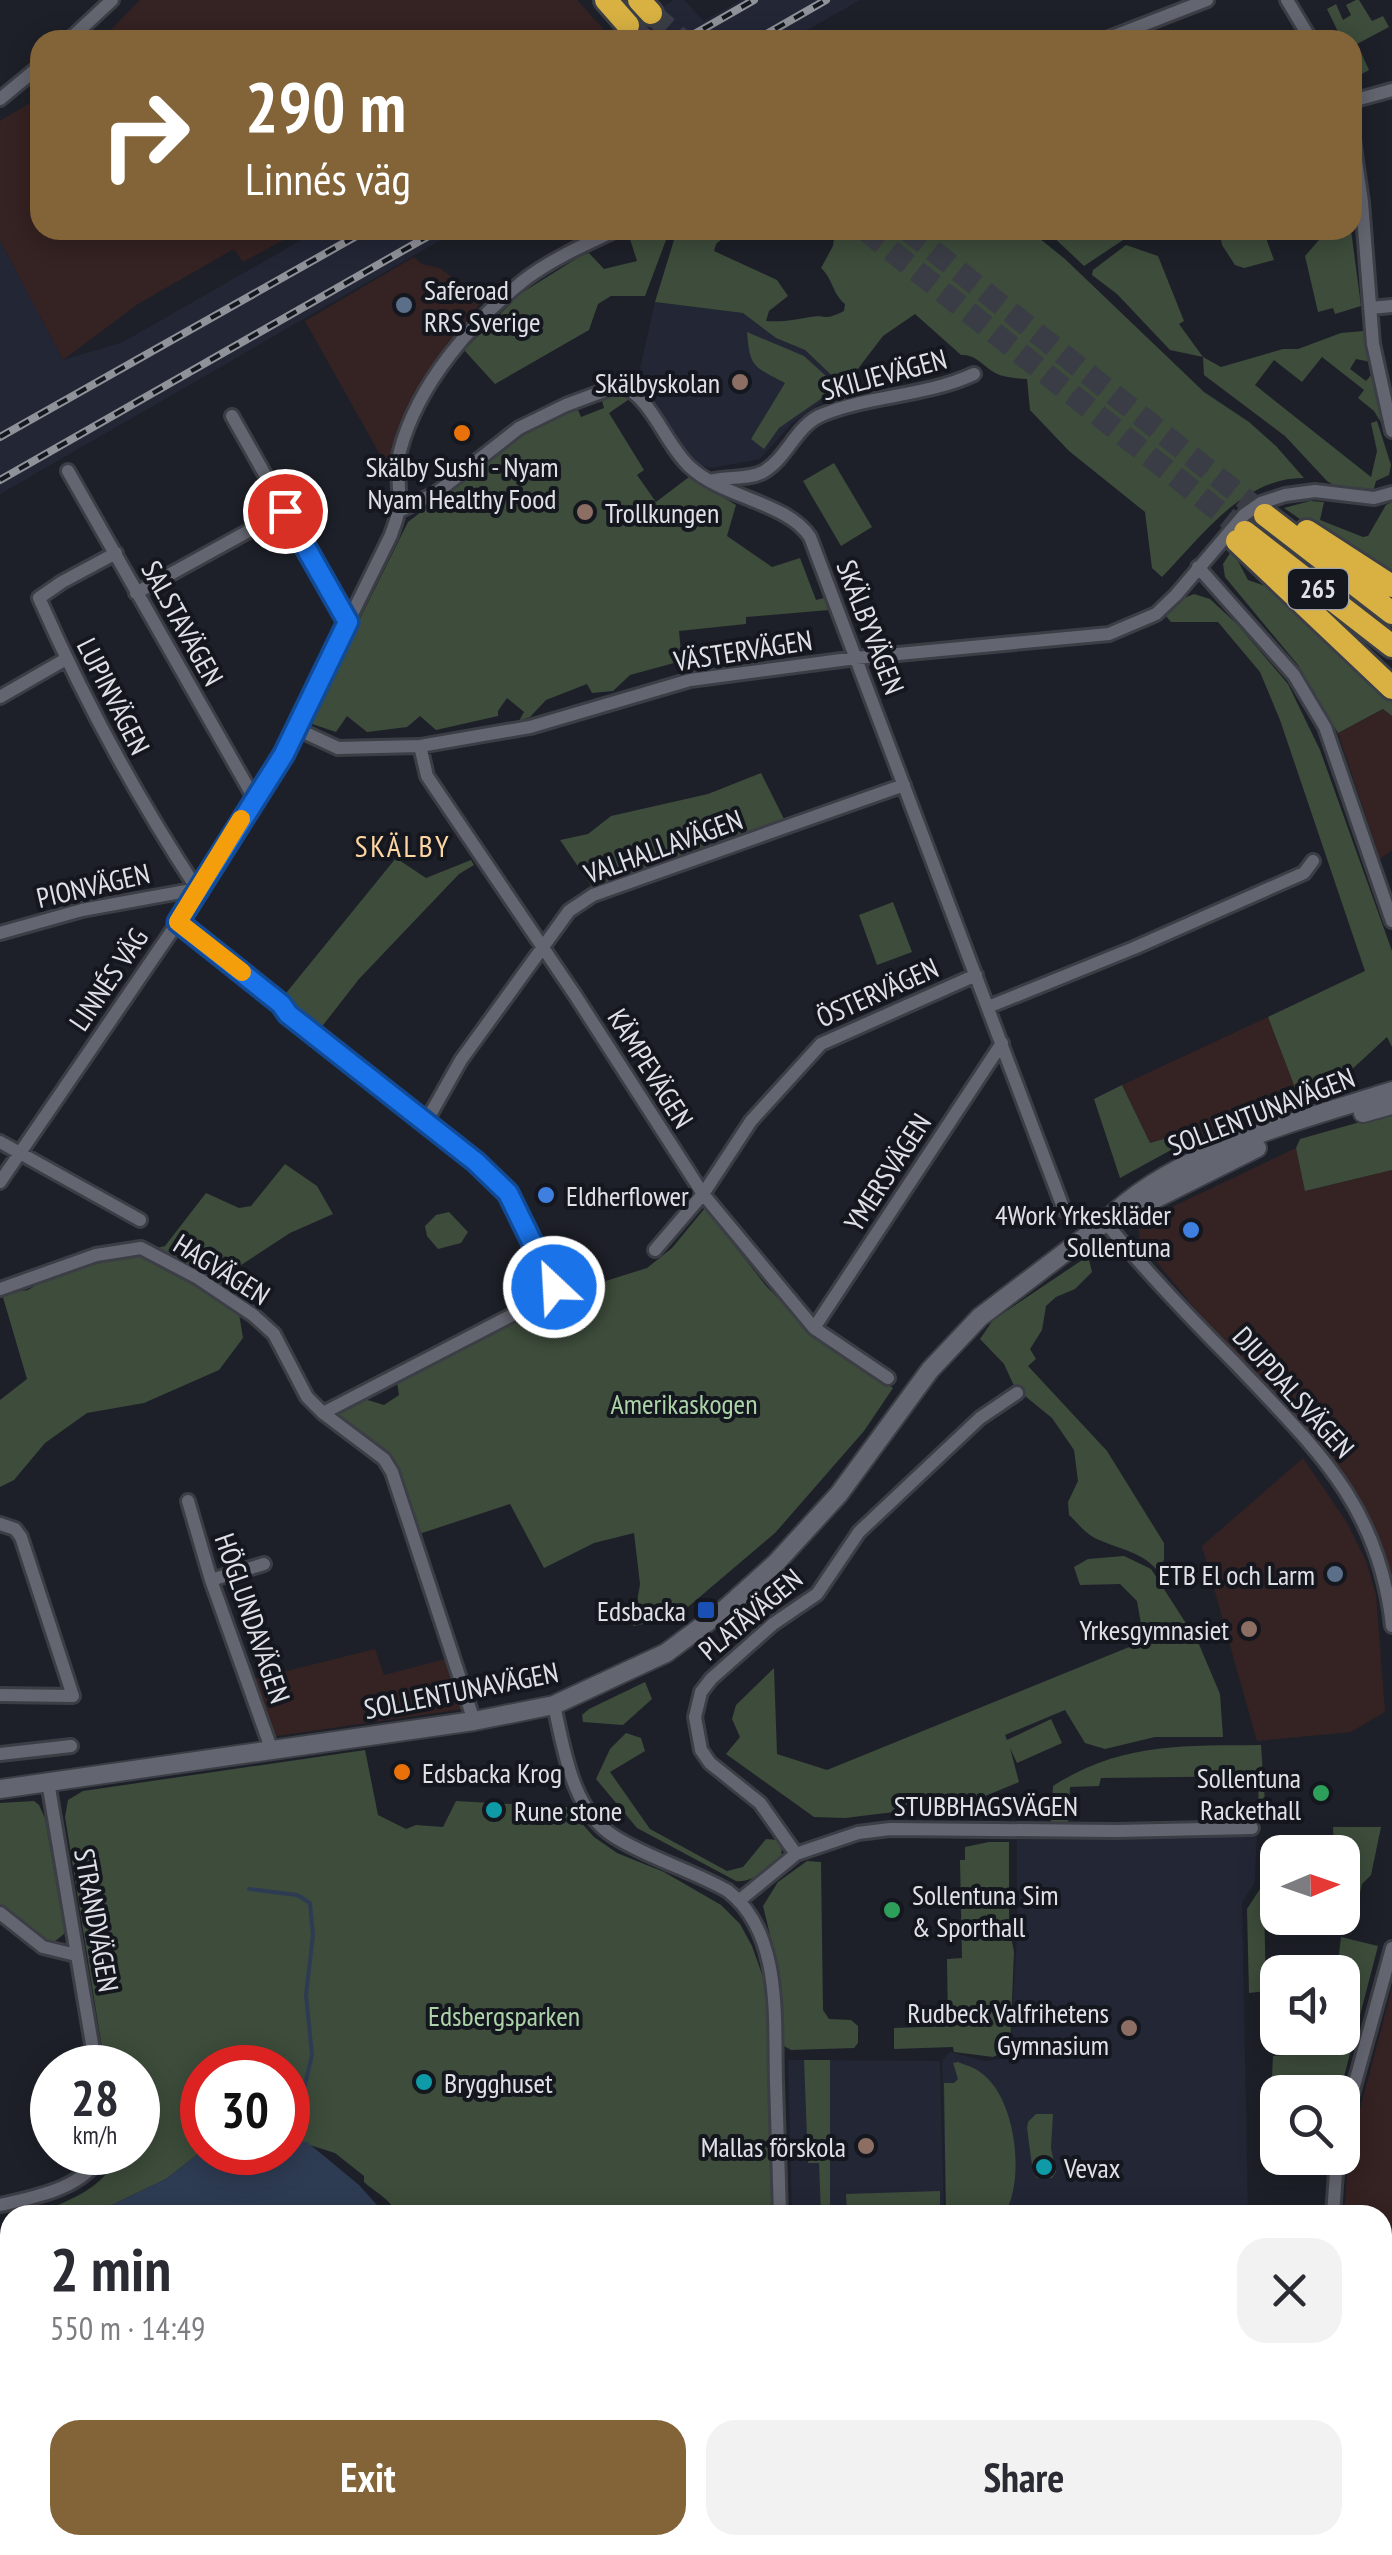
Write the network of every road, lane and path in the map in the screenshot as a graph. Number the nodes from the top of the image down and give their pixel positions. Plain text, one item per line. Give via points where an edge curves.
1 (1204, 0) edge
2 (1287, 0) edge
3 (110, 1) edge
4 (79, 30) edge
5 (1129, 30) edge
6 (1305, 30) edge
7 (30, 74) edge
8 (1392, 90) edge
9 (1362, 98) edge
10 (0, 99) edge
11 (1362, 230) edge
12 (595, 240) edge
13 (1392, 306) edge
14 (1370, 308) junction
15 (974, 374) dead end
16 (232, 416) dead end
17 (1392, 431) edge
18 (68, 471) dead end
19 (710, 481) junction
20 (1392, 493) edge
21 (285, 511) junction
22 (399, 512) junction
23 (116, 554) junction
24 (1198, 567) junction
25 (1392, 586) edge
26 (136, 593) junction
27 (1392, 613) edge
28 (348, 622) junction
29 (1392, 646) edge
30 (856, 658) junction
31 (66, 659) junction
32 (1392, 688) edge
33 (0, 697) edge
34 (298, 729) junction
35 (420, 746) junction
36 (904, 785) junction
37 (254, 798) junction
38 (1313, 861) dead end
39 (197, 889) junction
40 (1392, 921) edge
41 (178, 922) junction
42 (0, 933) edge
43 (542, 946) junction
44 (976, 975) junction
45 (988, 1007) junction
46 (1002, 1043) junction
47 (1392, 1091) edge
48 (1392, 1105) edge
49 (426, 1122) junction
50 (0, 1142) edge
51 (20, 1154) junction
52 (0, 1182) edge
53 (703, 1194) junction
54 (1064, 1210) dead end
55 (140, 1220) dead end
56 (1105, 1222) junction
57 (655, 1250) dead end
58 (0, 1289) edge
59 (814, 1328) junction
60 (888, 1378) dead end
61 (1017, 1394) dead end
62 (322, 1414) junction
63 (188, 1501) dead end
64 (0, 1524) edge
65 (264, 1564) dead end
66 (210, 1580) junction
67 (1392, 1626) edge
68 (0, 1695) edge
69 (554, 1705) junction
70 (474, 1721) junction
71 (71, 1746) dead end
72 (272, 1751) junction
73 (0, 1754) edge
74 (48, 1782) junction
75 (0, 1788) edge
76 (1252, 1828) dead end
77 (796, 1854) junction
78 (740, 1900) junction
79 (0, 1912) edge
80 (1392, 1948) edge
81 (76, 1955) junction
82 (92, 2045) edge
83 (1357, 2075) edge
84 (86, 2175) edge
85 (1335, 2175) edge
86 (0, 2205) edge
87 (780, 2205) edge
88 (1334, 2205) edge

1 - 5 street
2 - 6 street
3 - 4 street
7 - 10 street
8 - 9 street
11 - 14 street
12 - 22 street via 528,278 456,348 400,451
13 - 14 street
14 - 17 street
15 - 19 street, SKILJEVÄGEN via 824,414 760,474
16 - 21 street
18 - 23 street, SALSTAVÄGEN
19 - 22 street, SKÄLBYVÄGEN via 676,452 635,391 620,385 519,428 436,493
19 - 30 street, SKÄLBYVÄGEN via 804,527
20 - 24 street, VÄSTERVÄGEN via 1374,498 1315,491 1260,504
21 - 26 street
21 - 28 street
22 - 28 street, LINNÉS VÄG
23 - 26 street, SALSTAVÄGEN
23 - 31 street, LUPINVÄGEN via 39,598
24 - 30 street, VÄSTERVÄGEN via 1156,614 1110,634
24 - 40 street via 1294,675 1325,727
25 - 27 highway, 265 via 1270,512
26 - 37 street, SALSTAVÄGEN
28 - 34 street, LINNÉS VÄG
29 - 32 highway, 265 via 1241,536
30 - 35 street, VÄSTERVÄGEN via 690,680 530,726
30 - 36 street, SKÄLBYVÄGEN
31 - 33 street
31 - 39 street, LUPINVÄGEN via 144,808
34 - 35 street, VÄSTERVÄGEN via 338,748
34 - 37 street, LINNÉS VÄG
35 - 43 street, KÄMPEVÄGEN via 427,776
36 - 43 street, VALHALLAVÄGEN via 594,895 569,911
36 - 44 street, SKÄLBYVÄGEN
37 - 39 street, LINNÉS VÄG
38 - 45 street via 1304,873
39 - 41 street, LINNÉS VÄG
39 - 42 street, PIONVÄGEN
41 - 49 street
41 - 51 street, LINNÉS VÄG
43 - 49 street, VALHALLAVÄGEN
43 - 53 street, KÄMPEVÄGEN
44 - 45 street, SKÄLBYVÄGEN
44 - 53 street, ÖSTERVÄGEN via 821,1044 751,1121
45 - 46 street, SKÄLBYVÄGEN
46 - 54 street, SKÄLBYVÄGEN
46 - 59 street, YMERSVÄGEN
47 - 56 street, SOLLENTUNAVÄGEN via 1189,1164
48 - 56 street, SOLLENTUNAVÄGEN via 1263,1146
49 - 62 street via 508,1193 554,1287 545,1298
50 - 51 street
51 - 52 street, LINNÉS VÄG
51 - 55 street
53 - 57 street, ÖSTERVÄGEN
53 - 59 street, KÄMPEVÄGEN
56 - 67 street, DJUPDALSVÄGEN via 1332,1469 1368,1528
56 - 69 street, SOLLENTUNAVÄGEN via 980,1318 930,1370 839,1494 725,1609 666,1653
58 - 62 street, HAGVÄGEN via 96,1255 140,1248 198,1278 274,1334
59 - 60 street, KÄMPEVÄGEN
61 - 77 street, PLATÅVÄGEN via 980,1418 859,1532 817,1594 773,1624 701,1692 695,1729 701,1750 760,1803
62 - 70 street, HAGVÄGEN via 392,1472
63 - 66 street, HÖGLUNDAVÄGEN
64 - 68 street via 22,1537 72,1696
65 - 66 street
66 - 72 street, HÖGLUNDAVÄGEN
69 - 70 street, SOLLENTUNAVÄGEN
69 - 78 street via 582,1800 613,1837
70 - 72 street, SOLLENTUNAVÄGEN
71 - 73 street
72 - 74 street, SOLLENTUNAVÄGEN
74 - 75 street, SOLLENTUNAVÄGEN
74 - 81 street, STRANDVÄGEN
76 - 77 street, STUBBHAGSVÄGEN via 890,1829
77 - 78 street, STUBBHAGSVÄGEN
78 - 87 street via 770,1969
79 - 81 street via 43,1947
80 - 83 street
81 - 82 street, STRANDVÄGEN
84 - 86 street
85 - 88 street

